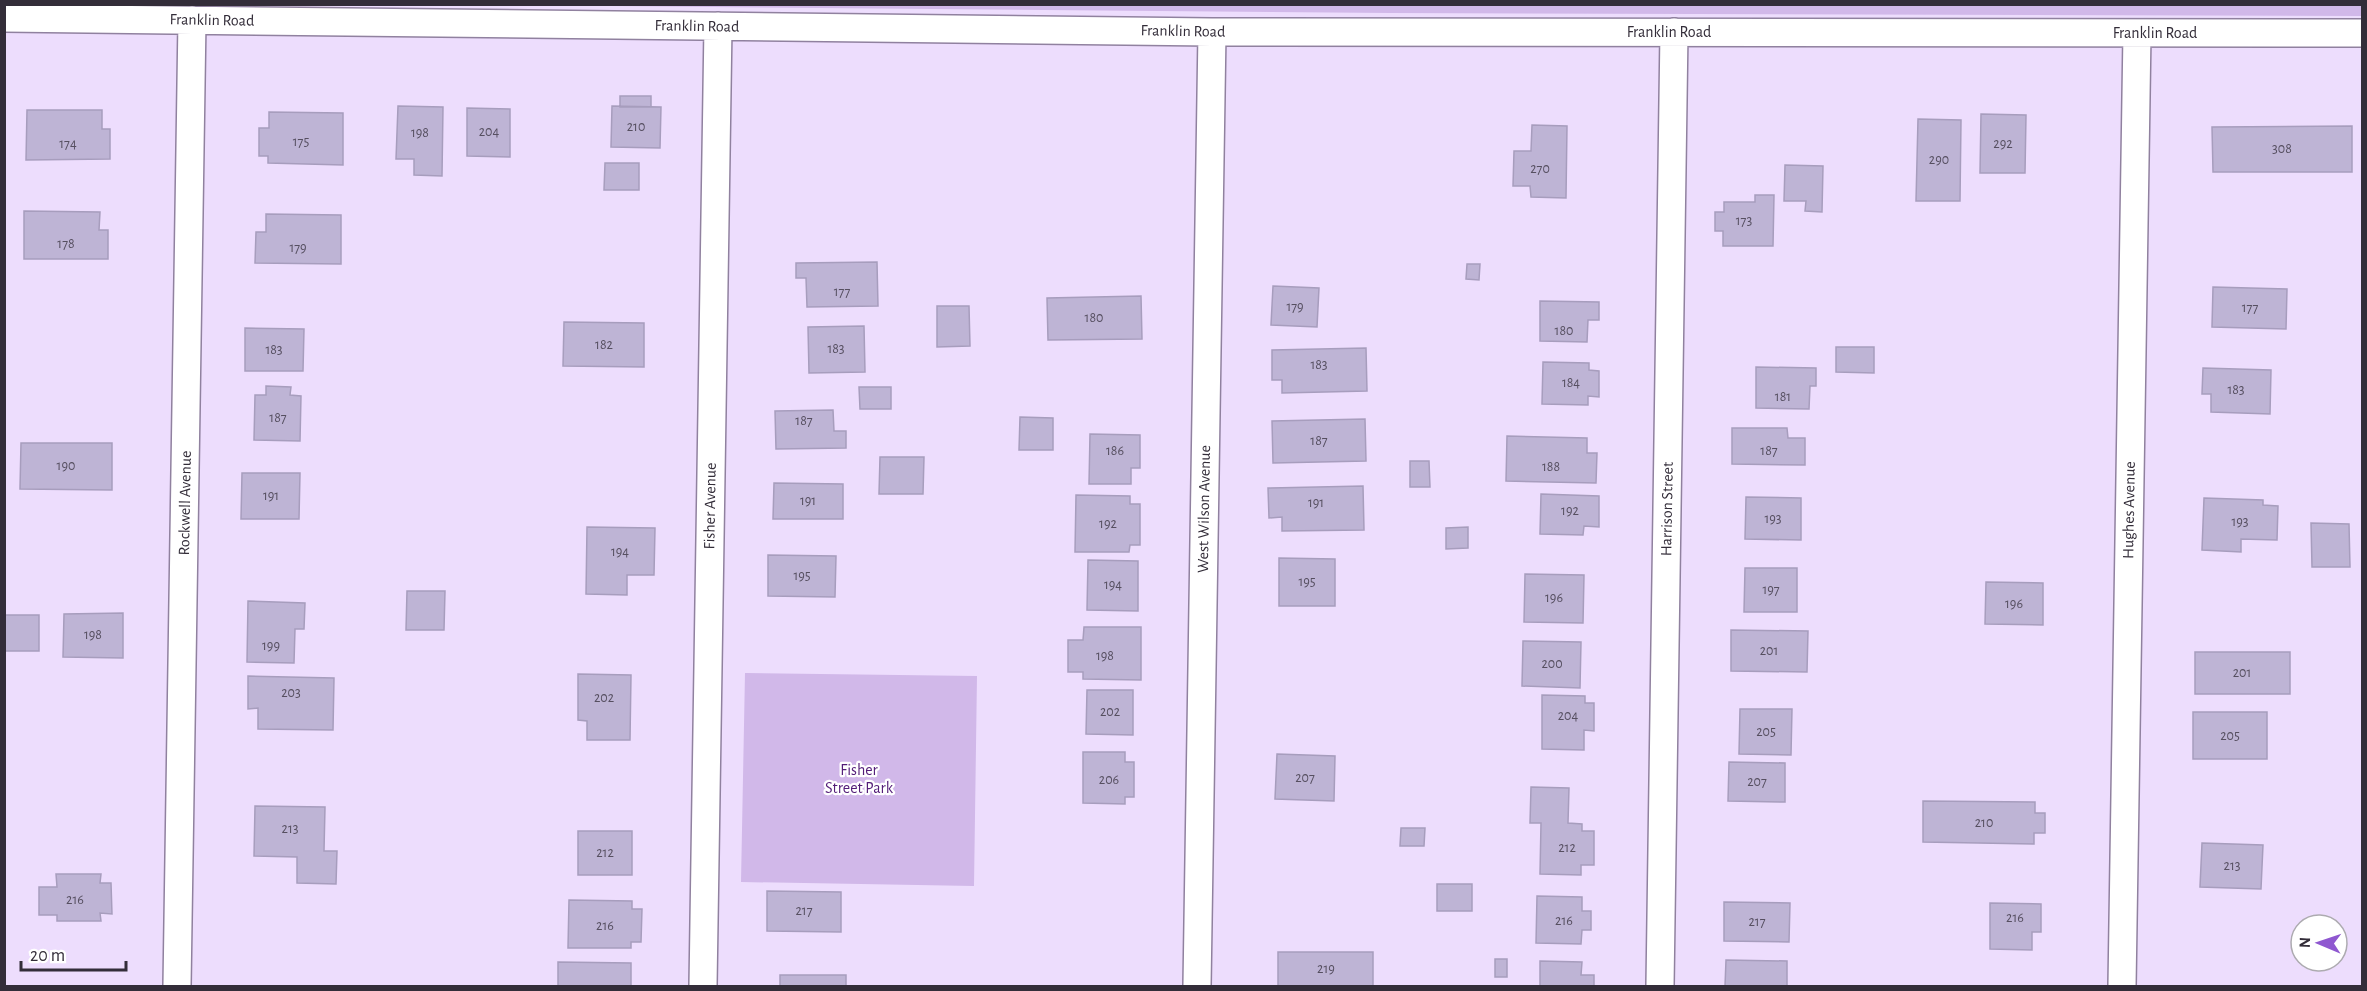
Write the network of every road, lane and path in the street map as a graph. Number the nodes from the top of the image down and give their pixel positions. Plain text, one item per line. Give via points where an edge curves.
1 (4, 18) edge
2 (192, 20) junction
3 (718, 26) junction
4 (1212, 32) junction
5 (1674, 32) junction
6 (2137, 33) junction
7 (2362, 33) edge
8 (177, 987) edge
9 (703, 987) edge
10 (1197, 987) edge
11 (1660, 987) edge
12 (2122, 987) edge

1 - 2 street, Franklin Road
2 - 3 street, Franklin Road
2 - 8 street, Rockwell Avenue
3 - 4 street, Franklin Road
3 - 9 street, Fisher Avenue
4 - 5 street, Franklin Road
4 - 10 street, West Wilson Avenue
5 - 6 street, Franklin Road
5 - 11 street, Harrison Street
6 - 7 street, Franklin Road
6 - 12 street, Hughes Avenue

